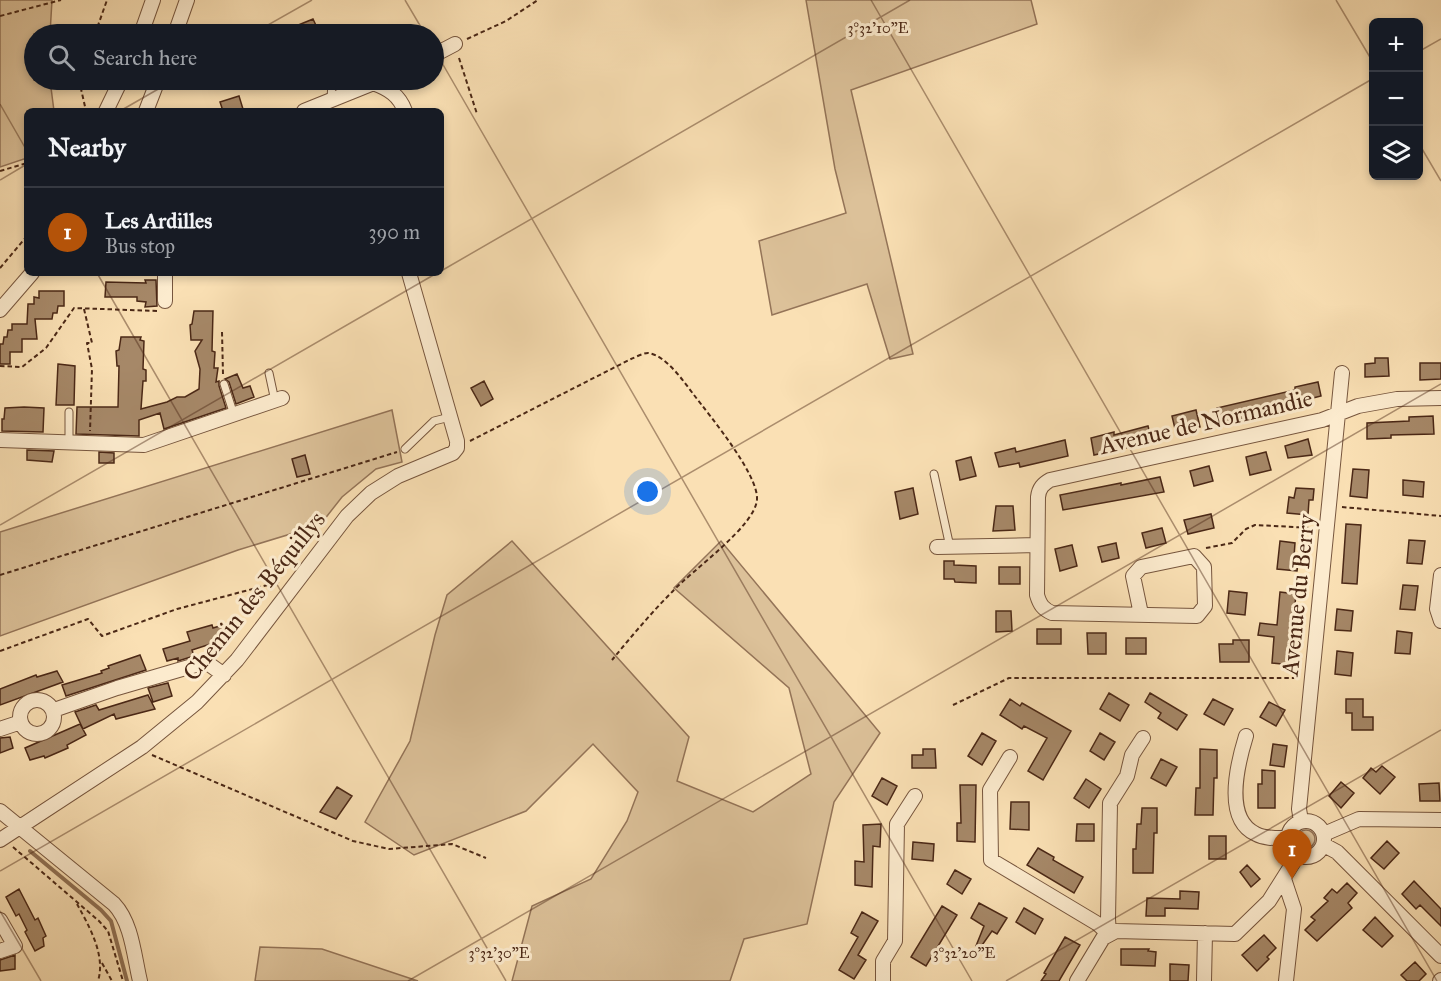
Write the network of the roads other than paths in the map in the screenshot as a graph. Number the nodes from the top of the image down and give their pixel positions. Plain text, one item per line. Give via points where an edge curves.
1 (153, 0) edge
2 (188, 0) edge
3 (145, 24) edge
4 (179, 24) edge
5 (455, 44) road end
6 (444, 50) edge
7 (116, 90) edge
8 (155, 90) edge
9 (332, 90) edge
10 (355, 90) edge
11 (389, 90) edge
12 (331, 100) junction
13 (107, 108) edge
14 (147, 108) edge
15 (311, 108) edge
16 (404, 108) edge
17 (29, 276) edge
18 (165, 276) edge
19 (410, 276) edge
20 (165, 301) road end
21 (0, 310) edge
22 (269, 373) dead end
23 (1342, 373) dead end
24 (224, 384) road end
25 (1441, 398) edge
26 (278, 400) joint
27 (69, 412) dead end
28 (1338, 414) junction
29 (234, 415) junction
30 (450, 417) junction
31 (0, 440) edge
32 (69, 442) junction
33 (405, 449) road end
34 (934, 474) dead end
35 (1037, 545) junction
36 (944, 547) joint
37 (1441, 574) edge
38 (1141, 614) junction
39 (1441, 621) edge
40 (224, 675) junction
41 (54, 711) junction
42 (21, 722) junction
43 (0, 729) edge
44 (1246, 736) dead end
45 (1143, 738) dead end
46 (1010, 757) dead end
47 (915, 796) dead end
48 (0, 811) edge
49 (1441, 820) edge
50 (1301, 821) junction
51 (19, 827) junction
52 (1288, 838) junction
53 (1324, 839) junction
54 (5, 842) edge
55 (1298, 855) junction
56 (1284, 879) junction
57 (0, 920) edge
58 (1206, 933) junction
59 (1109, 934) junction
60 (0, 951) edge
61 (1441, 956) edge
62 (140, 981) edge
63 (883, 981) edge
64 (1077, 981) edge
65 (1204, 981) edge
66 (1286, 981) edge

1 - 3 street
2 - 4 street
5 - 6 street
7 - 13 street
8 - 14 street
9 - 12 lane
10 - 12 street
11 - 16 street
12 - 15 street
17 - 21 street
18 - 20 street
19 - 30 street
22 - 26 lane
23 - 28 street, Avenue du Berry
24 - 29 lane
25 - 28 street, Avenue de Normandie via 1397,399
26 - 29 street
27 - 32 lane
28 - 35 street, Avenue de Normandie via 1050,480 1039,490
28 - 50 street, Avenue du Berry via 1299,809
29 - 32 street via 144,445
30 - 33 lane via 434,421
30 - 40 street, Chemin des Béquillys via 458,448 398,476 371,493 347,516
31 - 32 street
34 - 36 lane
35 - 36 street
35 - 38 street, Avenue de Normandie via 1037,595 1045,610
37 - 39 street via 1437,609
38 - 38 street via 1197,616 1205,606 1204,567 1194,556 1141,567 1133,576
40 - 41 street via 206,662
40 - 51 street, Chemin des Béquillys via 138,749
41 - 42 street via 46,702 28,702 21,711
41 - 42 street via 52,726 43,733 27,731
42 - 43 street
44 - 52 street via 1236,766 1240,820 1255,834
45 - 59 street via 1110,803
46 - 59 street via 990,790 991,860
47 - 63 street via 897,824 895,941 883,961
48 - 51 street
49 - 53 street via 1359,819
50 - 52 street
50 - 53 street via 1322,829
51 - 54 street, Chemin des Béquillys
51 - 62 street via 121,911
52 - 55 street via 1290,848
53 - 55 street via 1318,853
53 - 61 street
55 - 56 street
56 - 58 street via 1269,901 1235,934
56 - 66 street via 1294,909
57 - 60 street via 15,946
58 - 59 street via 1123,930
58 - 65 street
59 - 64 street

